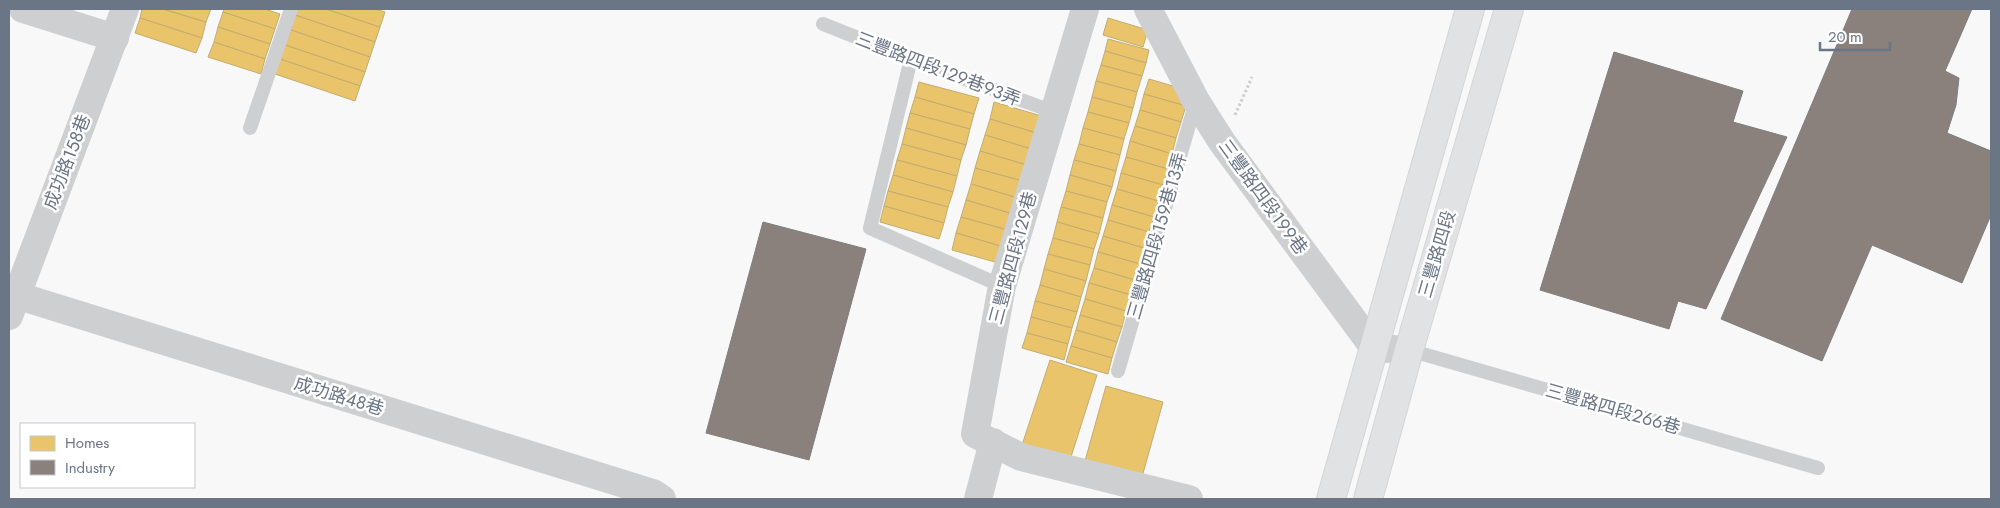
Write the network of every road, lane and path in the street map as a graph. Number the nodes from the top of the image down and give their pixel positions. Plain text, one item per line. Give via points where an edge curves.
1 (23, 9) edge
2 (125, 9) edge
3 (291, 9) edge
4 (1085, 9) edge
5 (1148, 9) edge
6 (1470, 9) edge
7 (1509, 9) edge
8 (822, 24) dead end
9 (114, 38) junction
10 (911, 60) junction
11 (1252, 77) dead end
12 (1196, 100) junction
13 (1054, 112) junction
14 (250, 128) dead end
15 (1222, 142) junction
16 (1002, 286) junction
17 (11, 302) edge
18 (1374, 348) junction
19 (1408, 350) junction
20 (1118, 371) dead end
21 (993, 442) junction
22 (1818, 468) dead end
23 (662, 499) edge
24 (978, 499) edge
25 (1189, 499) edge
26 (1331, 499) edge
27 (1368, 499) edge

1 - 9 street
2 - 9 street, 成功路158巷
3 - 14 lane
4 - 13 street, 三豐路四段129巷
5 - 12 street, 三豐路四段199巷
6 - 18 main road, 三豐路四段
7 - 19 main road, 三豐路四段
8 - 10 lane, 三豐路四段129巷93弄
9 - 17 street, 成功路158巷
10 - 13 lane, 三豐路四段129巷93弄
10 - 16 lane via 870,228
11 - 15 path
12 - 15 street, 三豐路四段199巷
12 - 20 lane, 三豐路四段159巷13弄
13 - 16 street, 三豐路四段129巷
15 - 18 street, 三豐路四段199巷
16 - 21 street, 三豐路四段129巷 via 975,434
17 - 23 street, 成功路48巷 via 653,493
18 - 19 street
18 - 26 main road, 三豐路四段
19 - 22 lane, 三豐路四段266巷
19 - 27 main road, 三豐路四段
21 - 24 street
21 - 25 street via 1021,457

